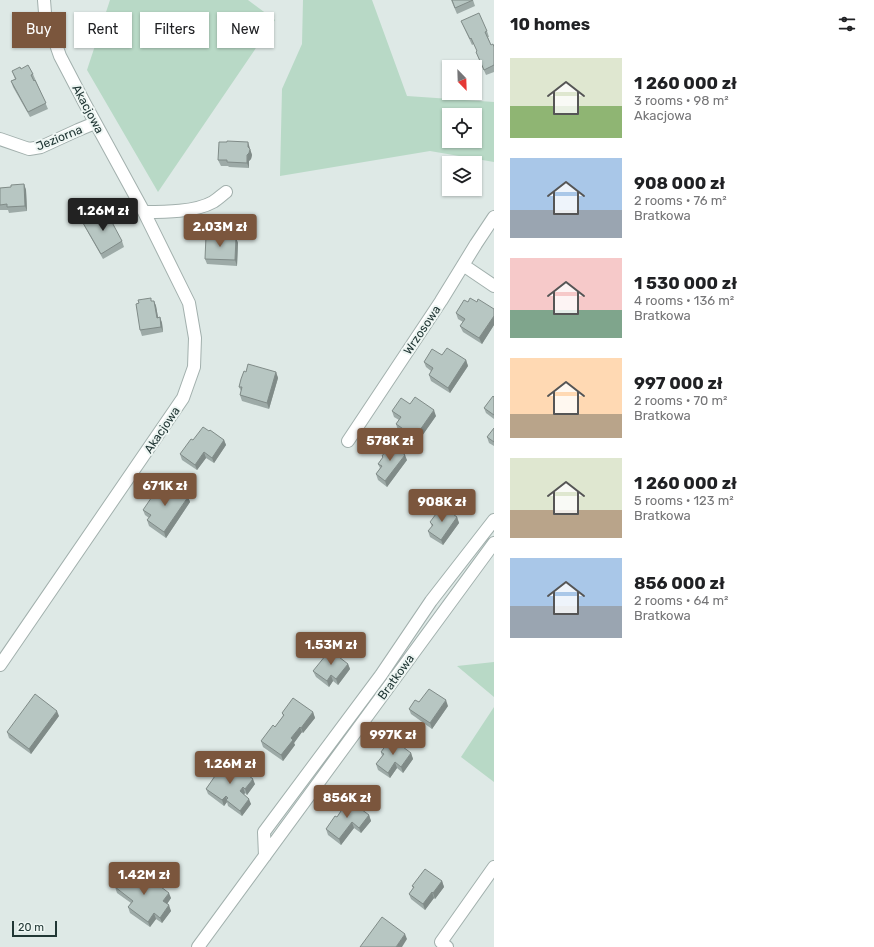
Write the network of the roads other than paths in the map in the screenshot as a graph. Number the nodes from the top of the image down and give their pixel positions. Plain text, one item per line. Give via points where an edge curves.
1 (44, 0) edge
2 (95, 123) junction
3 (0, 139) edge
4 (226, 192) dead end
5 (144, 212) junction
6 (494, 217) edge
7 (463, 265) junction
8 (494, 286) edge
9 (348, 441) dead end
10 (494, 520) edge
11 (494, 543) edge
12 (0, 665) edge
13 (265, 856) junction
14 (494, 867) edge
15 (444, 944) edge
16 (198, 947) edge

1 - 2 street, Akacjowa via 45,13 60,56
2 - 3 street, Jeziorna via 42,147 29,149
2 - 5 street, Akacjowa
4 - 5 street via 213,202 199,207 176,212
5 - 12 street, Akacjowa via 189,303 195,338 194,367 183,398
6 - 7 street, Wrzosowa
7 - 8 street
7 - 9 street, Wrzosowa
10 - 13 street via 431,601 381,675 264,832
11 - 13 street, Bratkowa
13 - 16 street, Bratkowa
14 - 15 street

